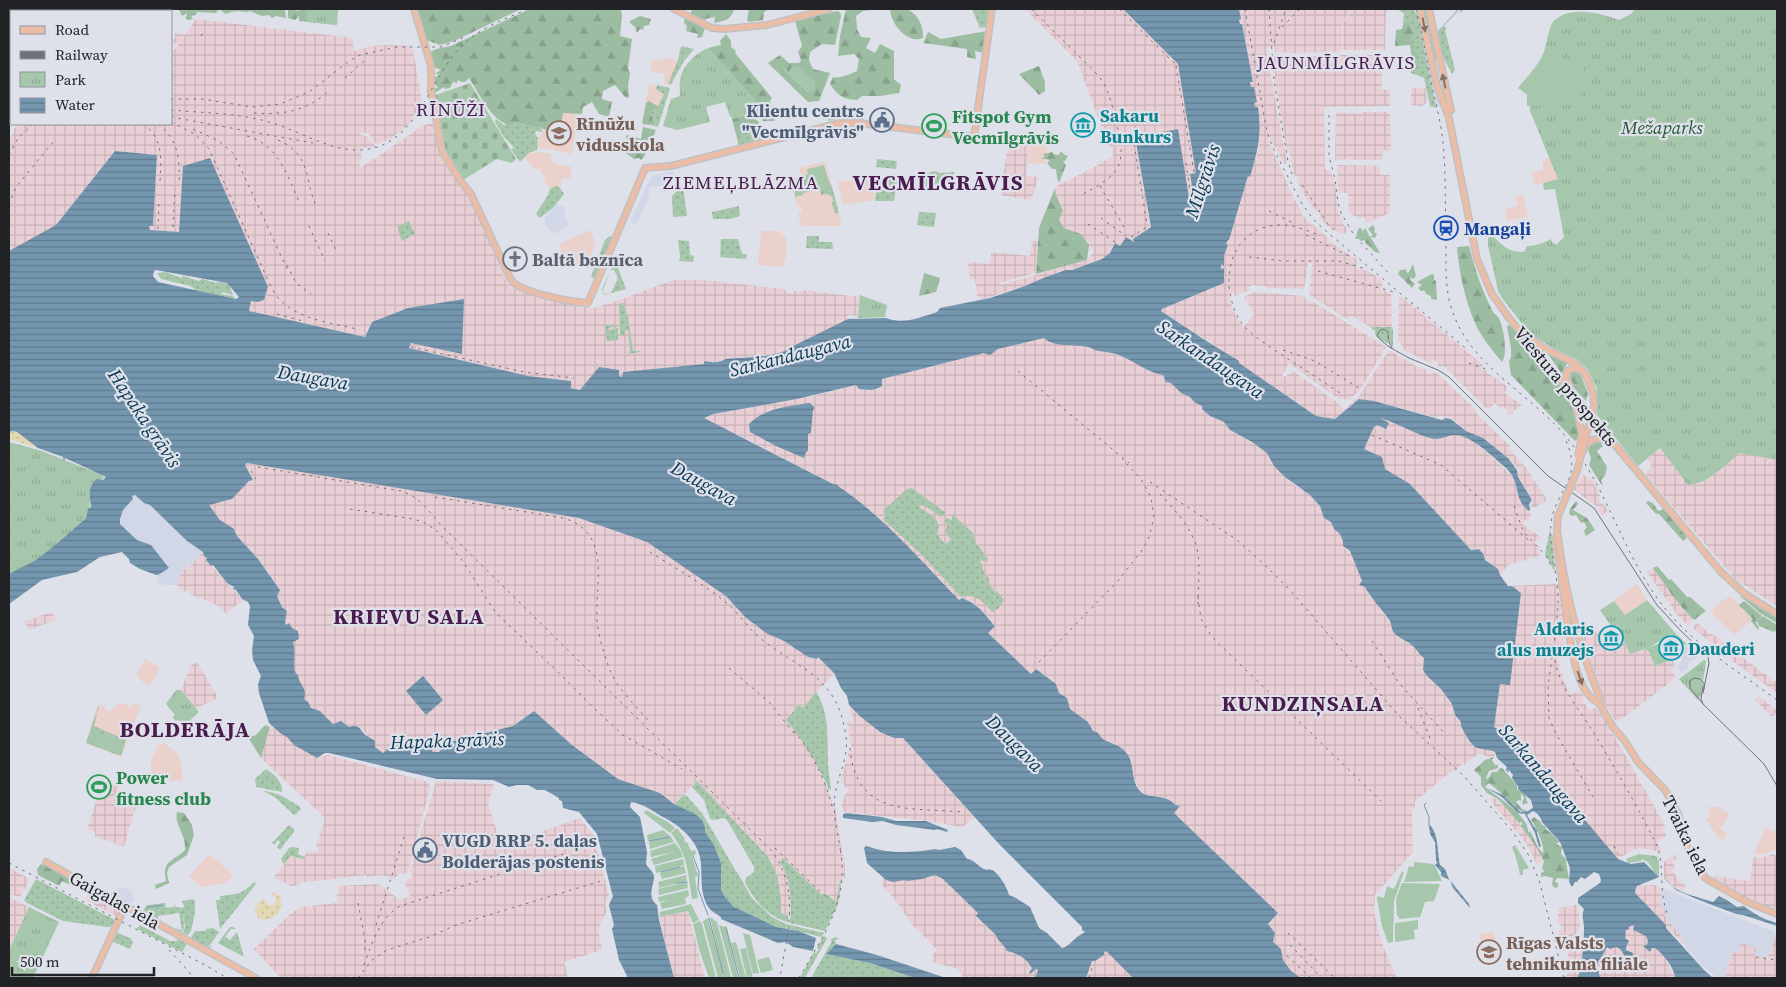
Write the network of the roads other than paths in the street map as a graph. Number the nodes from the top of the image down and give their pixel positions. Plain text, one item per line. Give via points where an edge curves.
1 (414, 9) edge
2 (674, 9) edge
3 (829, 9) edge
4 (992, 9) edge
5 (1420, 9) edge
6 (1429, 9) edge
7 (1432, 64) junction
8 (1440, 64) junction
9 (1448, 107) junction
10 (1475, 240) junction
11 (1523, 331) junction
12 (1585, 376) junction
13 (1561, 381) junction
14 (1570, 386) junction
15 (1585, 407) junction
16 (1580, 455) junction
17 (1641, 476) junction
18 (1713, 561) junction
19 (1560, 564) junction
20 (1777, 612) edge
21 (1582, 651) junction
22 (1573, 654) junction
23 (1599, 703) junction
24 (46, 862) dead end
25 (125, 906) junction
26 (1777, 914) edge
27 (92, 978) edge
28 (256, 978) edge

1 - 4 main road via 431,66 431,96 442,151 471,194 508,276 524,289 588,303 645,168 671,166 840,123 858,122 974,137
2 - 3 main road via 712,28 728,29 767,25
5 -> 7 main road
6 - 8 main road
7 - 8 main road via 1435,61
7 - 9 main road via 1437,86
9 -> 8 main road
9 - 10 main road, Viestura prospekts
10 - 11 main road, Viestura prospekts via 1492,286
10 - 13 main road, Viestura prospekts via 1479,265 1496,299
11 - 12 main road via 1542,347 1576,364
11 - 14 main road, Viestura prospekts
12 - 14 main road via 1577,368 1569,369 1566,375
12 - 16 main road, bridge via 1592,405
13 - 15 main road, Viestura prospekts
13 - 16 main road, bridge via 1577,410 1582,434
14 - 15 main road, Viestura prospekts
15 - 17 main road, Viestura prospekts
15 - 18 main road, Viestura prospekts
16 - 17 main road via 1594,438 1602,438
16 - 19 main road, bridge via 1554,526
17 - 18 main road, Viestura prospekts
18 - 20 main road, Viestura prospekts via 1737,588
19 - 21 main road, Tvaika iela
19 - 22 main road, Tvaika iela
21 - 22 main road
21 - 23 main road, Tvaika iela via 1600,698
22 -> 23 main road, Tvaika iela via 1584,688
23 - 26 main road, Tvaika iela via 1638,762 1666,792 1679,816 1687,846 1705,878 1746,902
24 - 25 main road, Gaigalas iela
25 - 27 main road
25 - 28 main road, Gaigalas iela

